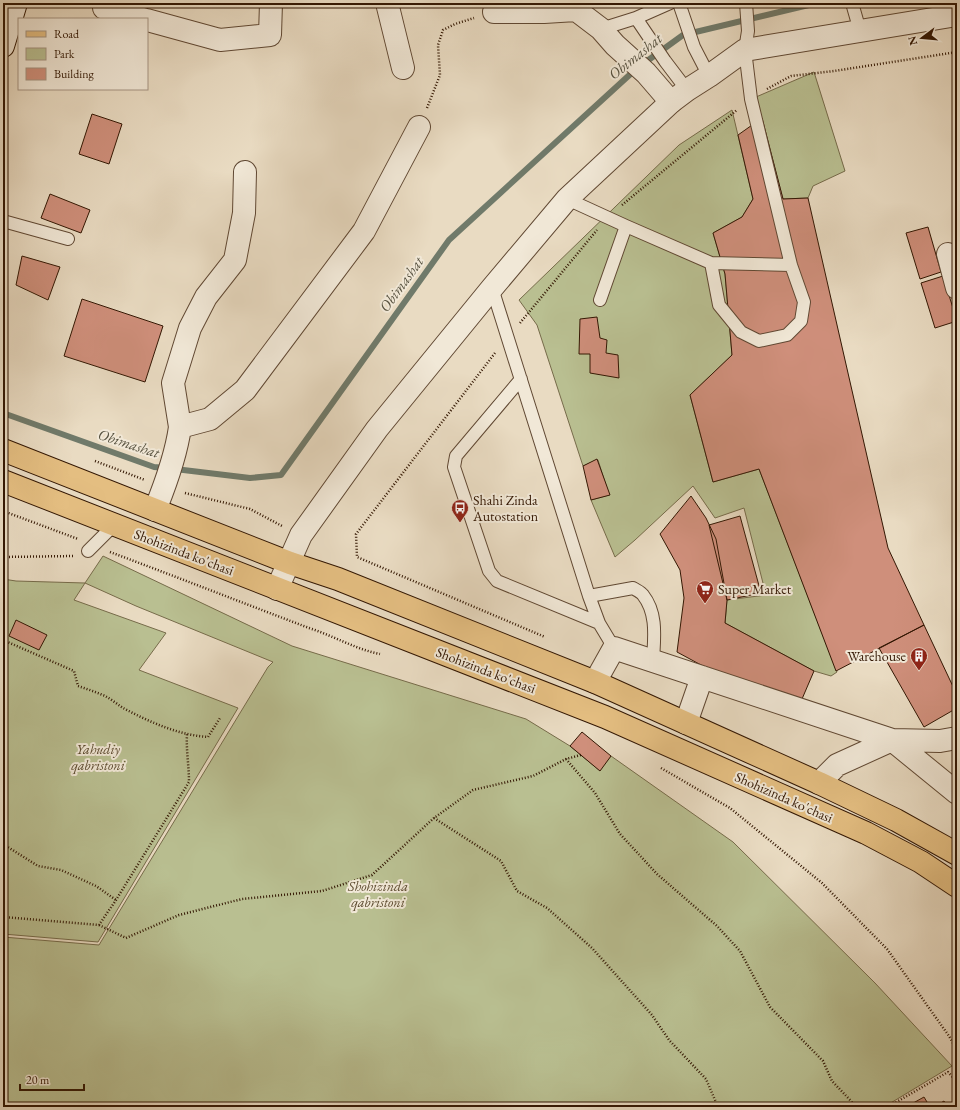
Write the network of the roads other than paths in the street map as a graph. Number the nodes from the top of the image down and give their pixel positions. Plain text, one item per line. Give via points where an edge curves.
1 (16, 3) edge
2 (105, 3) edge
3 (271, 3) edge
4 (387, 3) edge
5 (670, 3) edge
6 (679, 3) edge
7 (852, 3) edge
8 (746, 5) edge
9 (577, 6) edge
10 (494, 12) road end
11 (957, 15) edge
12 (140, 18) edge
13 (636, 18) junction
14 (148, 20) edge
15 (601, 29) junction
16 (860, 31) junction
17 (746, 41) junction
18 (3, 46) edge
19 (402, 68) dead end
20 (709, 76) junction
21 (679, 96) junction
22 (419, 127) road end
23 (244, 172) dead end
24 (567, 199) junction
25 (3, 221) edge
26 (626, 226) junction
27 (68, 239) dead end
28 (948, 254) dead end
29 (712, 263) junction
30 (791, 265) junction
31 (492, 288) junction
32 (957, 288) edge
33 (600, 300) dead end
34 (520, 379) junction
35 (179, 434) junction
36 (3, 450) edge
37 (3, 481) edge
38 (155, 510) junction
39 (114, 525) junction
40 (90, 548) road end
41 (290, 563) junction
42 (278, 589) junction
43 (589, 596) junction
44 (599, 623) junction
45 (614, 648) junction
46 (653, 661) junction
47 (702, 677) junction
48 (595, 682) junction
49 (686, 723) junction
50 (957, 738) edge
51 (892, 740) junction
52 (819, 783) junction
53 (957, 793) edge
54 (957, 854) edge
55 (957, 886) edge

1 - 18 street
2 - 12 street via 104,8
3 - 14 street via 270,35 220,40
4 - 19 street
5 - 13 lane
6 - 20 lane via 694,46
7 - 16 lane
8 - 17 lane
9 - 10 street via 544,12
9 - 15 street
11 - 16 street
13 - 15 lane
13 - 21 lane via 665,61
15 - 21 street via 646,73
16 - 17 street
17 - 20 street
17 - 30 lane via 751,99
20 - 21 street
21 - 24 street
22 - 35 street via 364,231 245,390 210,419
23 - 35 street via 244,214 235,260 206,297 190,328 173,383
24 - 26 lane
24 - 31 street
25 - 27 lane
26 - 29 lane
26 - 33 lane
28 - 32 street
29 - 30 lane
29 - 30 lane via 719,305 741,332 759,341 787,335 801,321 804,302
31 - 34 lane
31 - 41 street via 377,429 301,535
34 - 43 lane
34 - 44 lane via 456,456 454,467 489,571 496,581
35 - 38 street via 167,482
36 - 38 main road, Shohizinda ko'chasi
37 - 39 main road, Shohizinda ko'chasi
38 - 41 main road, Shohizinda ko'chasi
39 - 40 lane
39 - 42 main road, Shohizinda ko'chasi
41 - 42 street
41 - 48 main road, Shohizinda ko'chasi via 338,579
42 - 55 main road, Shohizinda ko'chasi via 605,717 866,833 921,862
43 - 44 lane
43 - 46 lane via 633,588 643,594 654,622
44 - 45 lane
45 - 46 street
45 - 48 street
46 - 47 street
47 - 49 street
47 - 51 street
48 - 49 main road, Shohizinda ko'chasi
49 - 52 main road, Shohizinda ko'chasi
50 - 51 street via 940,741
51 - 52 street via 837,765
51 - 53 street
52 - 54 main road, Shohizinda ko'chasi via 896,820

